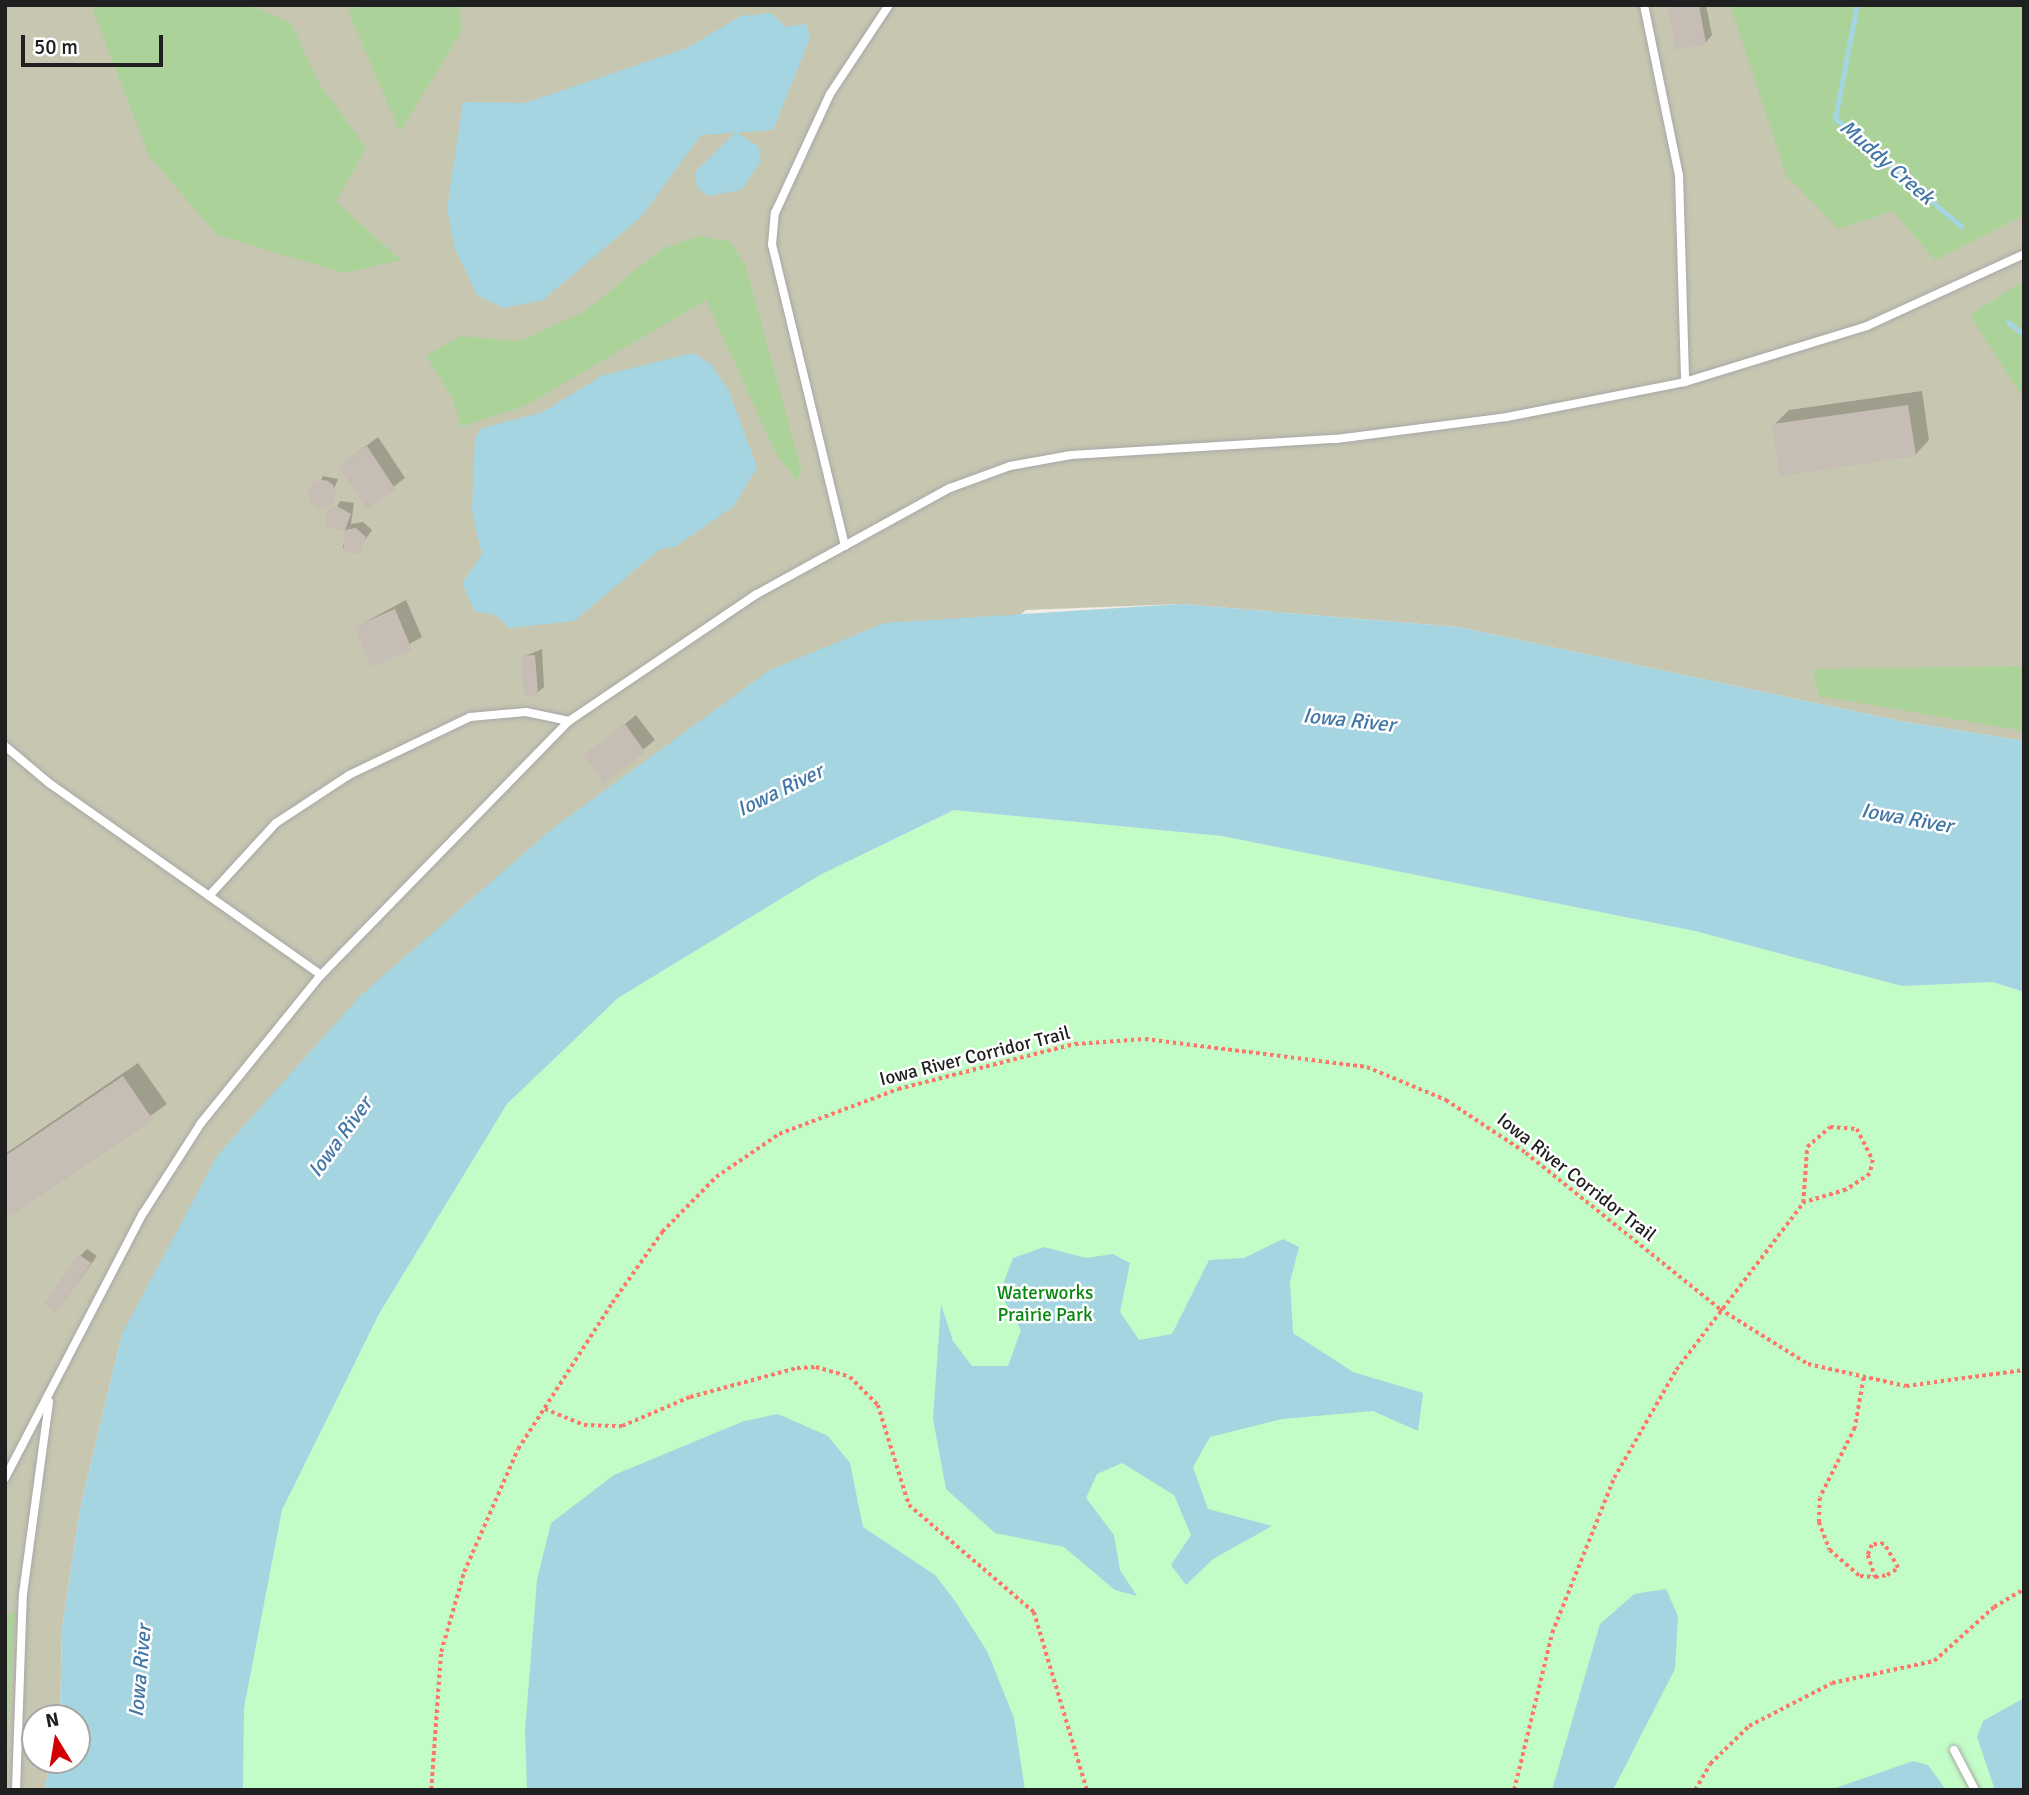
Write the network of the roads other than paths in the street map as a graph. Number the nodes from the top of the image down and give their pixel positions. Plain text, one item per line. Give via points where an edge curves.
1 (889, 5) edge
2 (1644, 5) edge
3 (2024, 254) edge
4 (1685, 382) junction
5 (845, 546) junction
6 (569, 721) junction
7 (5, 746) edge
8 (209, 896) junction
9 (321, 975) junction
10 (50, 1396) junction
11 (5, 1478) edge
12 (1954, 1750) dead end
13 (16, 1790) edge
14 (1975, 1790) edge

1 - 5 lane via 830,94 775,213 772,245
2 - 4 lane via 1679,175
3 - 4 lane via 1867,326
4 - 5 lane via 1507,417 1336,439 1071,456 1010,466 950,488
5 - 6 lane via 755,595
6 - 8 lane via 526,712 470,717 361,769 276,823
6 - 9 lane
7 - 8 lane
8 - 9 lane
9 - 10 lane via 193,1135 142,1215
10 - 11 lane
10 - 13 lane via 23,1594
12 - 14 lane

